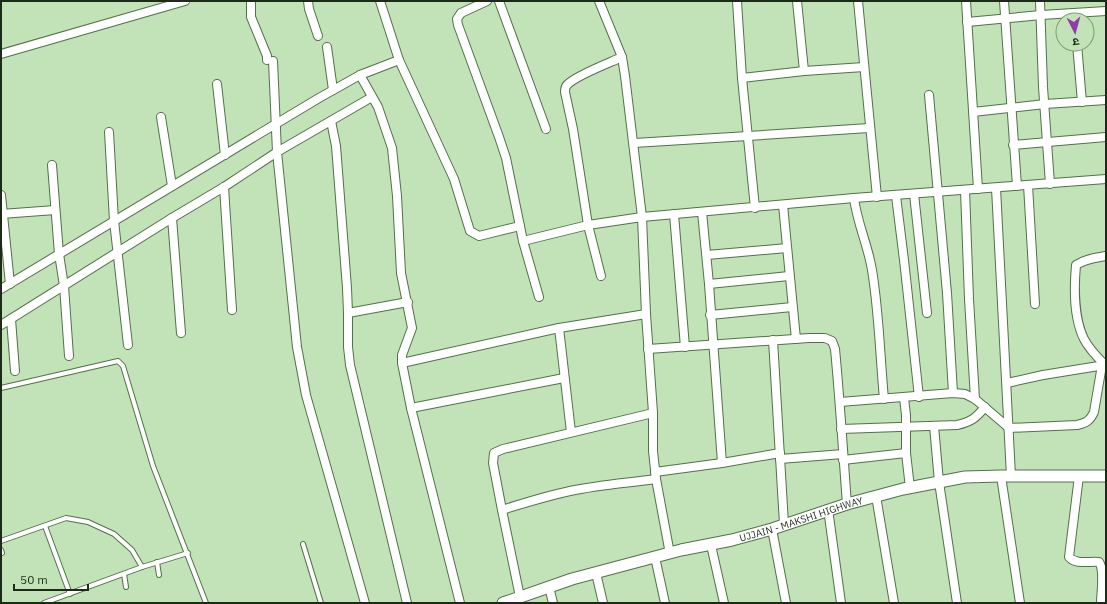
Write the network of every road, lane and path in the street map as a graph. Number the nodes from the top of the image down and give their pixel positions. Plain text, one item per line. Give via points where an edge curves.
1 (185, 1) edge
2 (251, 1) edge
3 (308, 1) edge
4 (380, 1) edge
5 (487, 1) edge
6 (499, 1) edge
7 (599, 1) edge
8 (737, 1) edge
9 (797, 1) edge
10 (858, 1) edge
11 (966, 1) edge
12 (1004, 1) edge
13 (1040, 1) edge
14 (1106, 11) edge
15 (1095, 13) edge
16 (1041, 15) junction
17 (1055, 16) edge
18 (1006, 18) junction
19 (968, 22) junction
20 (318, 36) dead end
21 (327, 47) dead end
22 (1078, 52) edge
23 (1, 54) edge
24 (622, 57) junction
25 (399, 60) junction
26 (864, 67) junction
27 (804, 71) junction
28 (360, 74) junction
29 (742, 78) junction
30 (217, 84) dead end
31 (333, 90) junction
32 (928, 95) dead end
33 (372, 97) junction
34 (1106, 100) edge
35 (1082, 102) junction
36 (1045, 104) junction
37 (1011, 108) junction
38 (973, 112) junction
39 (161, 117) dead end
40 (331, 121) junction
41 (275, 124) junction
42 (869, 128) junction
43 (546, 129) dead end
44 (109, 132) dead end
45 (748, 136) junction
46 (1106, 137) edge
47 (634, 142) junction
48 (1048, 142) junction
49 (1013, 145) junction
50 (277, 152) junction
51 (225, 155) junction
52 (52, 164) dead end
53 (1106, 179) edge
54 (1050, 184) junction
55 (1028, 185) junction
56 (172, 186) junction
57 (1017, 186) junction
58 (224, 187) junction
59 (996, 188) junction
60 (978, 189) junction
61 (965, 190) junction
62 (938, 192) junction
63 (914, 194) junction
64 (1, 195) edge
65 (896, 196) junction
66 (877, 197) junction
67 (854, 198) junction
68 (783, 205) junction
69 (755, 208) junction
70 (55, 210) junction
71 (702, 212) junction
72 (2, 214) edge
73 (674, 214) junction
74 (642, 217) junction
75 (172, 218) junction
76 (114, 221) junction
77 (588, 225) junction
78 (520, 226) junction
79 (523, 241) junction
80 (787, 248) junction
81 (118, 252) junction
82 (60, 254) junction
83 (706, 255) junction
84 (1106, 256) edge
85 (601, 276) dead end
86 (789, 276) junction
87 (10, 284) junction
88 (709, 284) junction
89 (64, 286) junction
90 (1, 290) edge
91 (539, 296) dead end
92 (408, 302) junction
93 (1035, 304) dead end
94 (792, 307) junction
95 (232, 310) dead end
96 (927, 312) dead end
97 (348, 313) junction
98 (646, 314) junction
99 (710, 315) junction
100 (12, 319) junction
101 (1, 325) edge
102 (559, 328) junction
103 (181, 333) dead end
104 (796, 339) junction
105 (773, 340) junction
106 (128, 345) dead end
107 (713, 345) junction
108 (685, 346) junction
109 (648, 349) junction
110 (69, 356) dead end
111 (402, 363) junction
112 (1104, 365) edge
113 (15, 371) dead end
114 (564, 378) junction
115 (1007, 383) junction
116 (1, 388) edge
117 (953, 393) junction
118 (919, 397) junction
119 (904, 398) junction
120 (884, 399) junction
121 (975, 399) junction
122 (840, 402) junction
123 (985, 407) junction
124 (411, 408) junction
125 (652, 413) junction
126 (934, 426) junction
127 (906, 427) junction
128 (1009, 428) junction
129 (841, 429) junction
130 (571, 432) junction
131 (906, 453) junction
132 (780, 456) junction
133 (843, 457) junction
134 (722, 463) junction
135 (656, 476) junction
136 (1006, 476) junction
137 (1080, 476) junction
138 (1106, 476) edge
139 (939, 482) junction
140 (910, 488) junction
141 (876, 496) junction
142 (848, 504) junction
143 (828, 509) junction
144 (502, 510) junction
145 (784, 524) junction
146 (45, 526) junction
147 (772, 529) junction
148 (1, 541) edge
149 (304, 544) dead end
150 (711, 545) junction
151 (188, 553) junction
152 (670, 554) junction
153 (655, 557) junction
154 (157, 562) junction
155 (142, 567) junction
156 (596, 573) junction
157 (124, 574) junction
158 (159, 575) dead end
159 (126, 587) dead end
160 (549, 587) junction
161 (70, 594) junction
162 (520, 597) junction
163 (44, 603) edge
164 (206, 603) edge
165 (321, 603) edge
166 (365, 603) edge
167 (407, 603) edge
168 (460, 603) edge
169 (503, 603) edge
170 (553, 603) edge
171 (603, 603) edge
172 (665, 603) edge
173 (724, 603) edge
174 (786, 603) edge
175 (841, 603) edge
176 (894, 603) edge
177 (957, 603) edge
178 (1020, 603) edge
179 (1101, 603) edge

1 - 23 street
2 - 41 street via 251,17 270,61
3 - 20 street
4 - 25 street
5 - 78 street via 461,13 458,21 500,137
6 - 43 street
7 - 24 street
8 - 29 street
9 - 27 street
10 - 26 street
11 - 19 street
12 - 18 street
13 - 16 street
14 - 15 street
16 - 17 street
16 - 18 street
16 - 36 street
18 - 19 street
18 - 37 street
19 - 38 street
21 - 31 street
22 - 35 street
24 - 47 street
24 - 77 street via 575,78 565,87
25 - 28 street
25 - 78 street via 454,179 470,231 479,236
26 - 27 street
26 - 42 street
27 - 29 street
28 - 31 street
28 - 33 street
29 - 45 street
30 - 51 street
31 - 41 street
32 - 62 street
33 - 40 street
33 - 92 street via 385,124 392,148 401,273
34 - 35 street
35 - 36 street
36 - 37 street
36 - 48 street
37 - 38 street
37 - 49 street
38 - 60 street
39 - 56 street
40 - 50 street
40 - 97 street via 336,146
41 - 50 street
41 - 51 street
42 - 45 street
42 - 66 street
44 - 76 street
45 - 47 street
45 - 69 street
46 - 48 street
47 - 74 street
48 - 49 street
48 - 54 street
49 - 57 street
50 - 58 street
50 - 166 street via 297,347 306,395
51 - 56 street
52 - 70 street
53 - 54 street
54 - 55 street
55 - 57 street
55 - 93 street
56 - 76 street
57 - 59 street
58 - 75 street
58 - 95 street
59 - 60 street
59 - 115 street
60 - 61 street
61 - 62 street
61 - 121 street
62 - 63 street
62 - 117 street
63 - 65 street
63 - 96 street
64 - 72 street
65 - 66 street
65 - 118 street
66 - 67 street
67 - 68 street
67 - 120 street via 872,271
68 - 69 street
68 - 80 street
69 - 71 street
70 - 72 street
70 - 82 street
71 - 73 street
71 - 83 street
72 - 87 street
73 - 74 street
73 - 108 street
74 - 77 street
74 - 98 street
75 - 81 street
75 - 103 street
76 - 81 street
76 - 82 street
77 - 79 street
77 - 85 street
78 - 79 street
79 - 91 street
80 - 83 street
80 - 86 street
81 - 89 street
81 - 106 street
82 - 87 street
82 - 89 street
83 - 88 street
84 - 112 street via 1092,258 1076,265 1075,281 1078,322 1084,339
86 - 88 street
86 - 94 street
87 - 90 street
88 - 99 street
89 - 100 street
89 - 110 street
92 - 97 street
92 - 111 street via 412,328 402,355
94 - 99 street
94 - 104 street
97 - 167 street via 350,365
98 - 102 street
98 - 109 street
99 - 107 street
100 - 101 street
100 - 113 street
102 - 111 street
102 - 114 street
104 - 105 street
104 - 122 street via 825,338 832,341
105 - 107 street
105 - 132 street
107 - 108 street
107 - 134 street
108 - 109 street
109 - 125 street
111 - 124 street
112 - 115 street
112 - 128 street via 1094,412 1085,424
114 - 124 street
114 - 130 street
115 - 128 street
116 - 151 lane via 118,361 123,366 153,466
117 - 118 street
117 - 121 street via 965,394
118 - 119 street
119 - 120 street
119 - 127 street
120 - 122 street
121 - 123 street
122 - 129 street
123 - 126 street via 968,423
123 - 128 street
124 - 168 street
125 - 130 street
125 - 135 street
126 - 127 street
126 - 139 street
127 - 129 street
127 - 131 street
128 - 136 street
129 - 133 street
130 - 144 street via 494,453 493,463
131 - 133 street
131 - 140 street
132 - 133 street
132 - 134 street
132 - 145 street
133 - 142 street
134 - 135 street
135 - 144 street via 570,491
135 - 152 street
136 - 137 main road, UJJAIN - MAKSHI HIGHWAY
136 - 139 main road, UJJAIN - MAKSHI HIGHWAY
136 - 178 street
137 - 138 main road, UJJAIN - MAKSHI HIGHWAY
137 - 179 street via 1069,558 1077,562 1099,562 1102,569
139 - 140 main road, UJJAIN - MAKSHI HIGHWAY
139 - 177 street
140 - 141 main road, UJJAIN - MAKSHI HIGHWAY
141 - 142 main road, UJJAIN - MAKSHI HIGHWAY
141 - 176 street
142 - 143 main road, UJJAIN - MAKSHI HIGHWAY
143 - 145 main road, UJJAIN - MAKSHI HIGHWAY
143 - 175 street
144 - 162 street
145 - 147 main road, UJJAIN - MAKSHI HIGHWAY
146 - 148 lane
146 - 155 lane via 66,518 88,522 114,534 132,550
146 - 161 lane
147 - 150 main road, UJJAIN - MAKSHI HIGHWAY
147 - 174 street
149 - 165 lane
150 - 152 main road, UJJAIN - MAKSHI HIGHWAY
150 - 173 street
151 - 154 lane
151 - 164 lane
152 - 153 main road, UJJAIN - MAKSHI HIGHWAY
153 - 156 main road, UJJAIN - MAKSHI HIGHWAY
153 - 172 street
154 - 155 lane
154 - 158 lane
155 - 157 lane
156 - 160 main road, UJJAIN - MAKSHI HIGHWAY
156 - 171 street
157 - 159 lane
157 - 161 lane
160 - 162 main road, UJJAIN - MAKSHI HIGHWAY
160 - 170 street
161 - 163 lane
162 - 169 main road, UJJAIN - MAKSHI HIGHWAY

